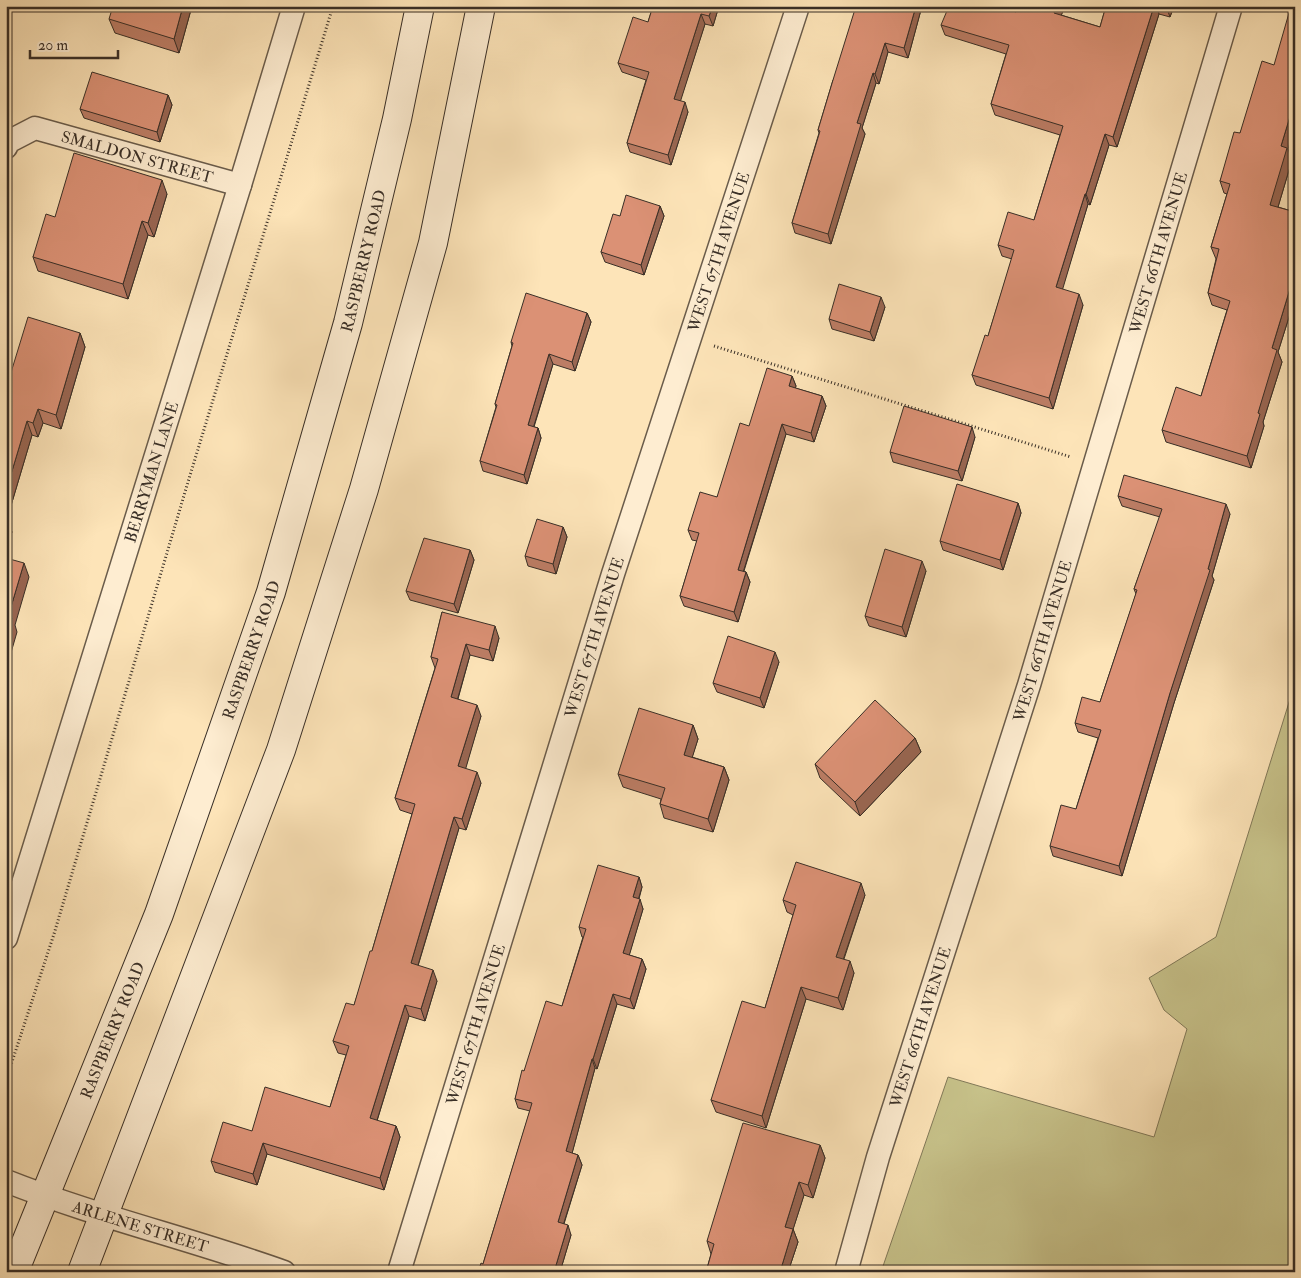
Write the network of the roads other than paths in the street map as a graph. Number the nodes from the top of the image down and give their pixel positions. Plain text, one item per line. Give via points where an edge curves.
1 (294, 6) edge
2 (420, 6) edge
3 (481, 6) edge
4 (798, 6) edge
5 (1232, 6) edge
6 (6, 147) edge
7 (240, 185) junction
8 (6, 938) edge
9 (6, 1180) edge
10 (44, 1196) junction
11 (104, 1216) junction
12 (280, 1271) edge
13 (14, 1272) edge
14 (82, 1272) edge
15 (399, 1272) edge
16 (846, 1272) edge

1 - 7 street, BERRYMAN LANE
2 - 10 main road, RASPBERRY ROAD via 397,119 348,323 270,592 159,914
3 - 11 main road via 433,244 364,490 281,750
4 - 15 street, WEST 67TH AVENUE via 610,584
5 - 16 street, WEST 66TH AVENUE via 1029,685 878,1157
6 - 7 street, SMALDON STREET via 8,142 35,128
7 - 8 street, BERRYMAN LANE
9 - 10 street, ARLENE STREET
10 - 11 street, ARLENE STREET
10 - 13 main road, RASPBERRY ROAD
11 - 12 street, ARLENE STREET
11 - 14 main road

